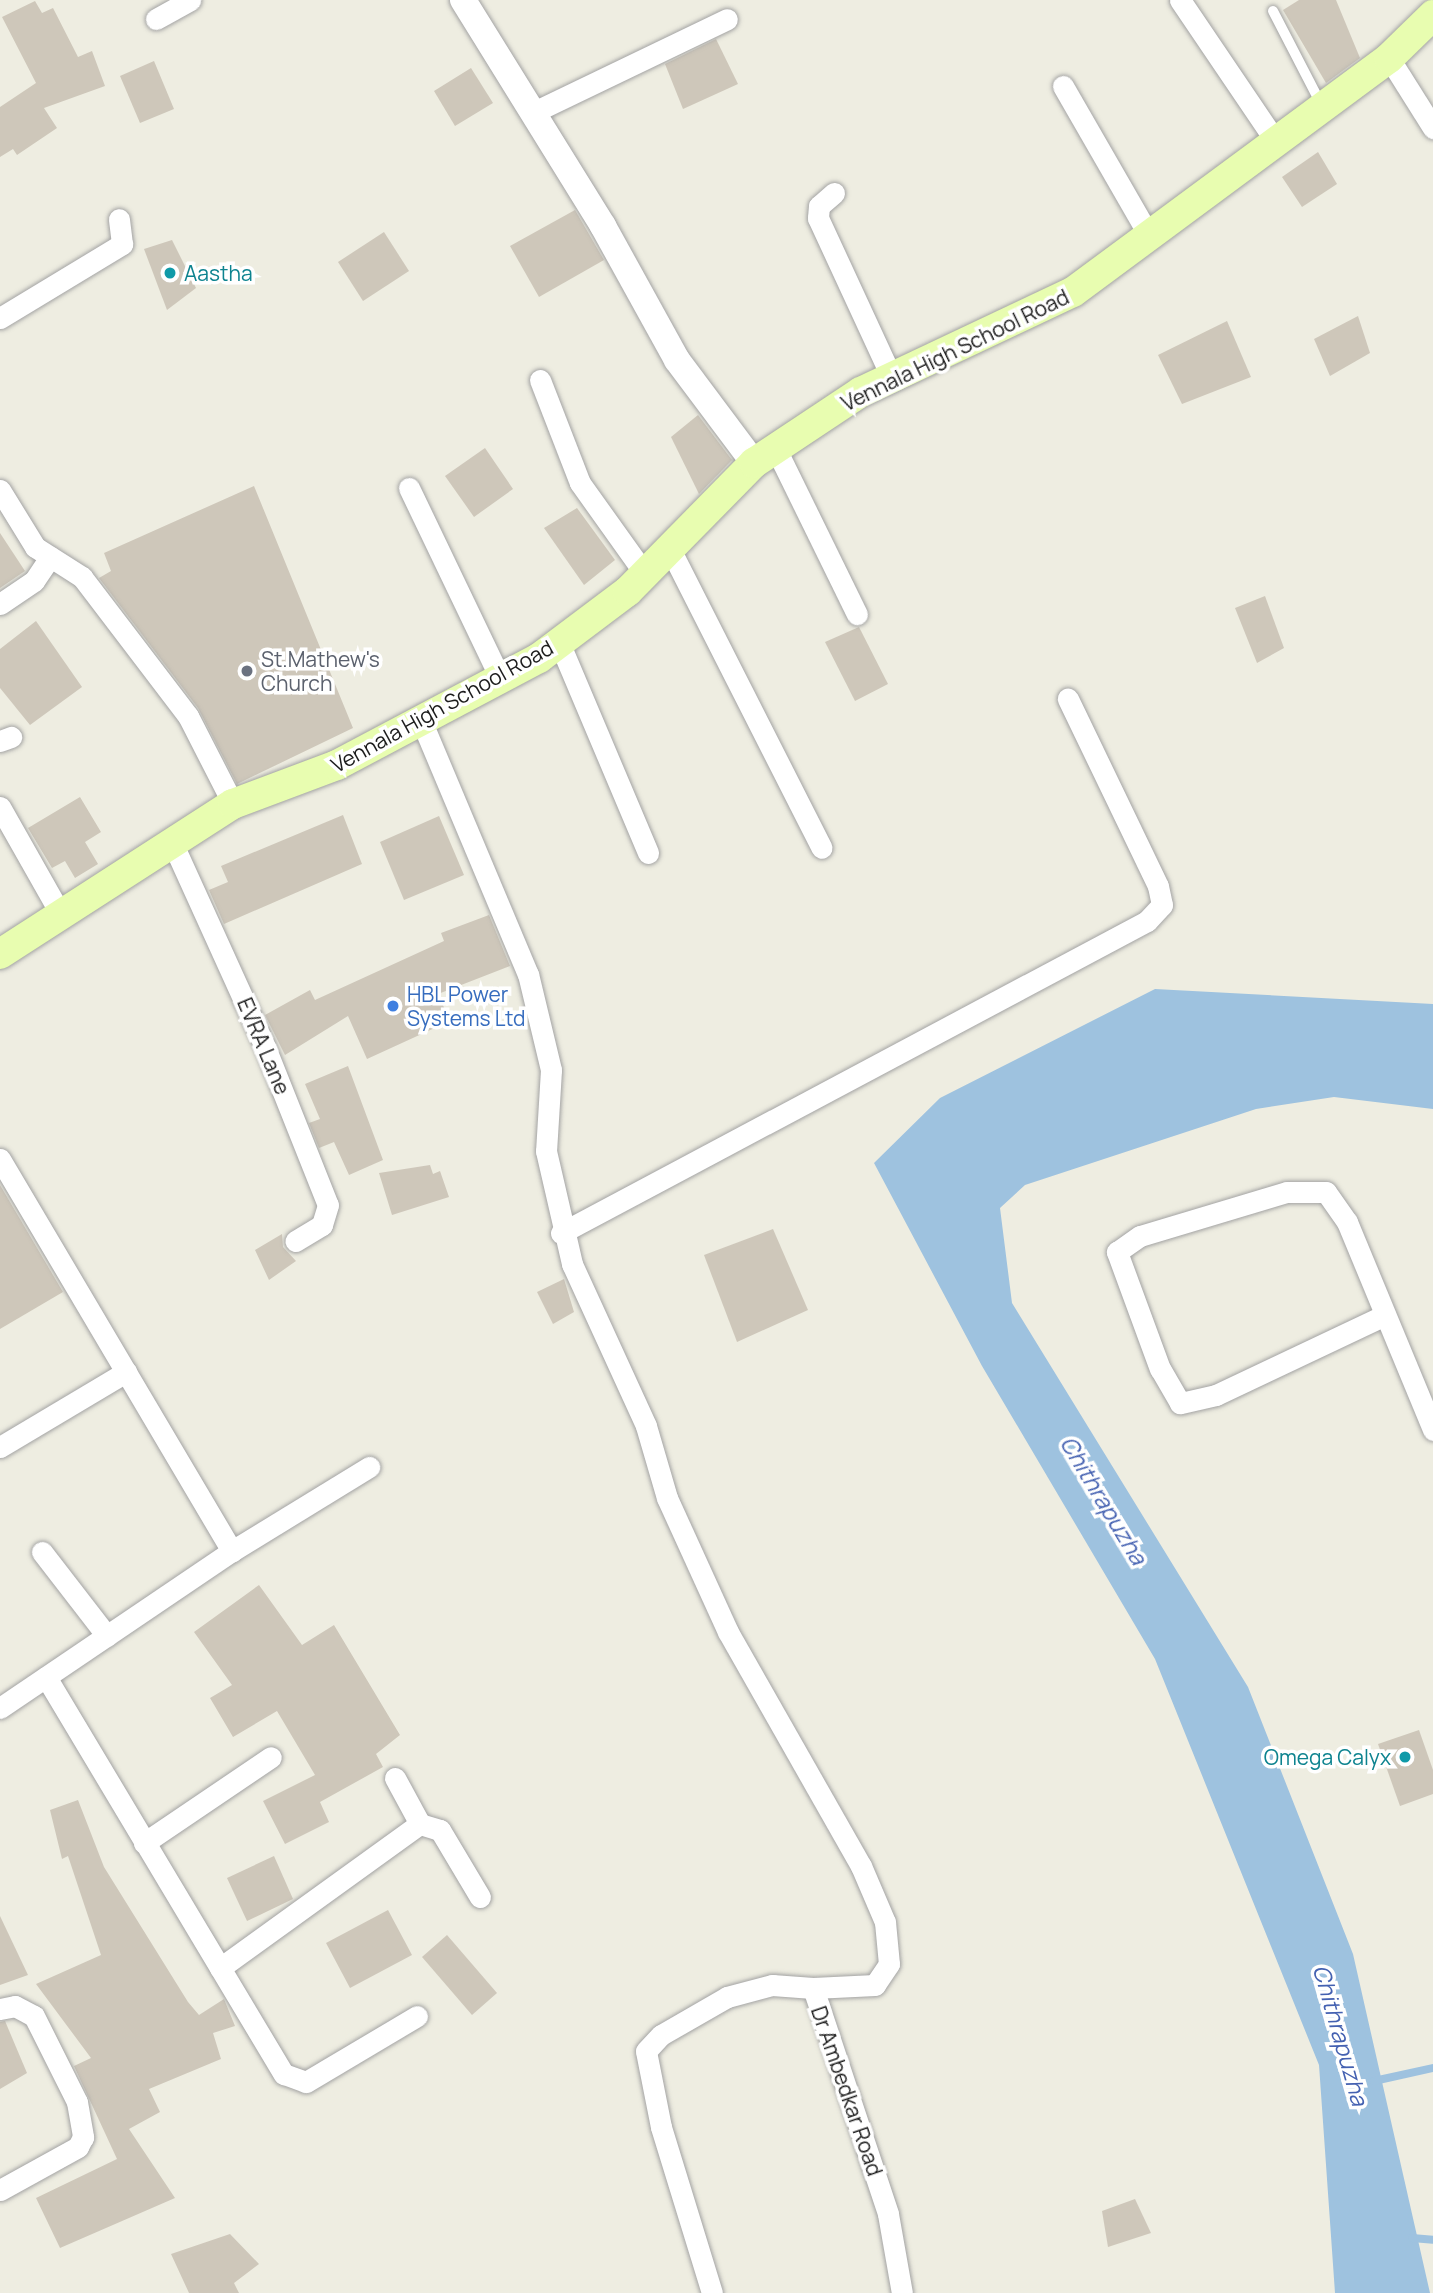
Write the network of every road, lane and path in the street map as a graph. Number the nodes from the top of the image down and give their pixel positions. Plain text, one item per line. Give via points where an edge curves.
1 (190, 0) edge
2 (463, 0) edge
3 (1180, 0) edge
4 (1273, 11) dead end
5 (1433, 15) edge
6 (156, 19) dead end
7 (727, 19) dead end
8 (1389, 58) junction
9 (1063, 86) dead end
10 (1321, 104) junction
11 (534, 112) junction
12 (1433, 128) edge
13 (1276, 142) junction
14 (834, 193) dead end
15 (119, 219) dead end
16 (1148, 234) junction
17 (0, 318) edge
18 (892, 378) junction
19 (540, 380) dead end
20 (765, 456) junction
21 (409, 488) dead end
22 (0, 491) edge
23 (670, 549) junction
24 (51, 557) junction
25 (645, 574) junction
26 (0, 604) edge
27 (857, 614) dead end
28 (559, 642) junction
29 (500, 678) junction
30 (1068, 699) dead end
31 (421, 720) junction
32 (233, 804) junction
33 (0, 807) edge
34 (172, 842) junction
35 (822, 848) dead end
36 (648, 853) dead end
37 (61, 915) junction
38 (0, 954) edge
39 (0, 1159) edge
40 (561, 1233) junction
41 (295, 1241) dead end
42 (1385, 1315) junction
43 (127, 1372) junction
44 (1433, 1430) edge
45 (0, 1447) edge
46 (369, 1467) dead end
47 (232, 1551) junction
48 (42, 1552) dead end
49 (107, 1636) junction
50 (46, 1677) junction
51 (0, 1708) edge
52 (271, 1757) dead end
53 (395, 1779) dead end
54 (420, 1824) junction
55 (144, 1843) junction
56 (480, 1897) dead end
57 (220, 1968) junction
58 (813, 1988) junction
59 (0, 2009) edge
60 (417, 2016) dead end
61 (0, 2190) edge
62 (712, 2293) edge
63 (902, 2293) edge

1 - 6 street
2 - 11 street
3 - 13 street
4 - 10 lane
5 - 8 main road, Vennala High School Road
7 - 11 street
8 - 10 main road, Vennala High School Road
8 - 12 street
9 - 16 street
10 - 13 main road, Vennala High School Road
11 - 20 street via 677,360
13 - 16 main road, Vennala High School Road
14 - 18 street via 819,206 818,218
15 - 17 street via 122,244
16 - 18 main road, Vennala High School Road via 1073,292
18 - 20 main road, Vennala High School Road
19 - 25 street via 580,483
20 - 23 main road, Vennala High School Road
20 - 27 street
21 - 29 street
22 - 24 street via 35,547
23 - 25 main road, Vennala High School Road
23 - 35 street
24 - 26 street via 34,581
24 - 32 street via 82,577 188,716
25 - 28 main road, Vennala High School Road
28 - 29 main road, Vennala High School Road
28 - 36 street
29 - 31 main road, Vennala High School Road
30 - 40 street via 1158,886 1162,905 1147,922
31 - 32 main road, Vennala High School Road via 337,765
31 - 40 street via 528,974 551,1070 546,1151
32 - 34 main road, Vennala High School Road
33 - 37 street
34 - 37 main road, Vennala High School Road
34 - 41 street, EVRA Lane via 260,1035 328,1205 322,1226
37 - 38 main road, Vennala High School Road
39 - 43 street
40 - 58 street via 646,1426 667,1498 728,1632 861,1867 885,1922 889,1965 875,1985
42 - 42 street via 1216,1395 1180,1403 1160,1370 1117,1251 1140,1236 1287,1192 1318,1189 1335,1198
42 - 44 street
43 - 45 street
43 - 47 street
46 - 47 street
47 - 49 street
48 - 49 street
49 - 50 street
50 - 51 street
50 - 55 street
52 - 55 street
53 - 54 street
54 - 56 street via 440,1830
54 - 57 street
55 - 57 street
57 - 60 street via 284,2074 295,2082 306,2082
58 - 62 street, Dr Ambedkar Road via 772,1985 727,1997 660,2035 646,2050 661,2127
58 - 63 street, Dr Ambedkar Road via 888,2214
59 - 61 street via 15,2006 34,2017 77,2102 83,2137 78,2147

